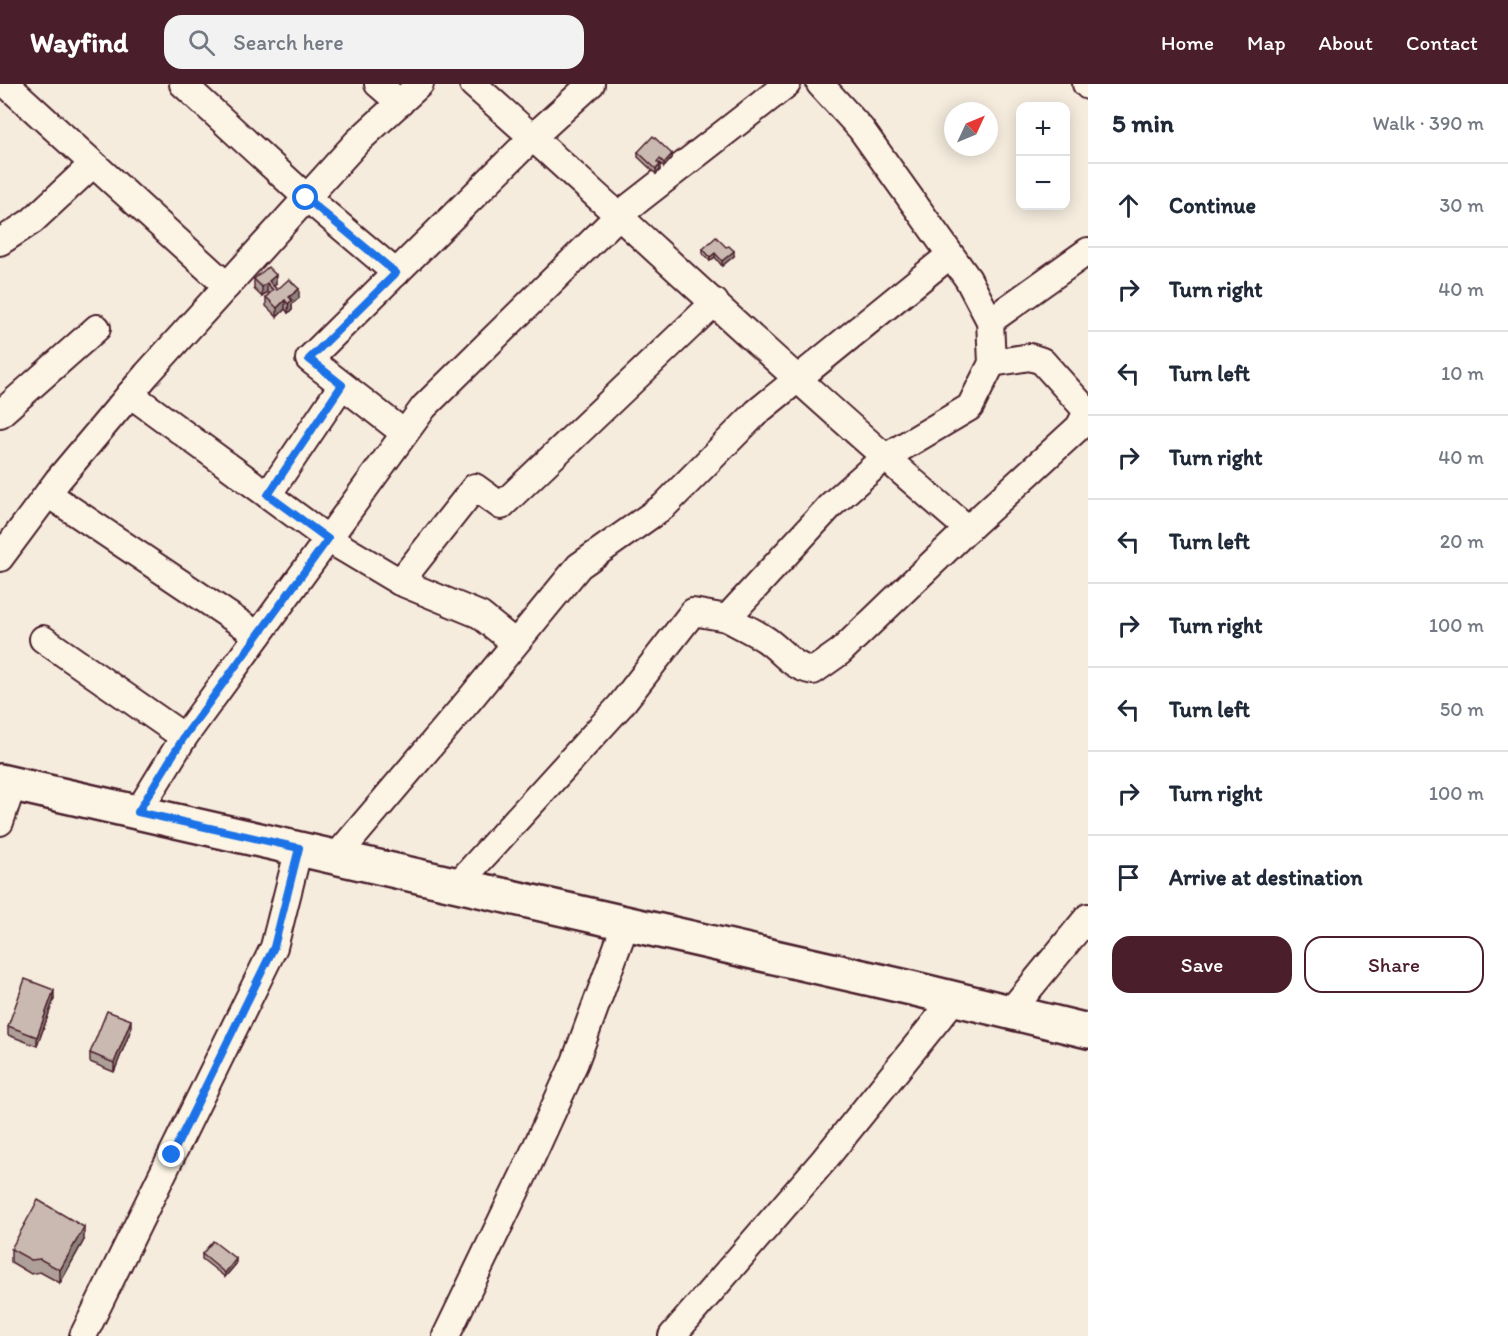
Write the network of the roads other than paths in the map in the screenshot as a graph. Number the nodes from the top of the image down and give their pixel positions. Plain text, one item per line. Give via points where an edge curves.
1 (6, 84) edge
2 (183, 84) edge
3 (378, 84) edge
4 (420, 84) edge
5 (473, 84) edge
6 (591, 84) edge
7 (787, 84) edge
8 (820, 84) edge
9 (399, 102) junction
10 (533, 137) junction
11 (93, 164) junction
12 (306, 198) junction
13 (619, 214) junction
14 (0, 242) edge
15 (1088, 251) edge
16 (950, 255) junction
17 (396, 273) junction
18 (227, 286) junction
19 (715, 302) junction
20 (990, 321) junction
21 (97, 328) dead end
22 (992, 363) junction
23 (798, 379) junction
24 (342, 385) junction
25 (130, 394) junction
26 (1087, 410) edge
27 (0, 414) edge
28 (404, 433) junction
29 (884, 458) junction
30 (48, 494) junction
31 (268, 495) junction
32 (968, 529) junction
33 (328, 539) junction
34 (0, 558) edge
35 (400, 582) junction
36 (727, 618) junction
37 (258, 635) junction
38 (43, 639) dead end
39 (515, 643) junction
40 (184, 737) junction
41 (6, 782) edge
42 (138, 812) junction
43 (0, 822) edge
44 (299, 848) junction
45 (336, 857) junction
46 (457, 885) junction
47 (1088, 917) edge
48 (626, 923) junction
49 (955, 998) junction
50 (1010, 1012) junction
51 (1088, 1031) edge
52 (83, 1336) edge
53 (446, 1336) edge
54 (672, 1336) edge

1 - 11 street
2 - 12 street
3 - 9 street
4 - 9 street
5 - 10 street
6 - 10 street
7 - 13 street
8 - 16 street via 861,129
9 - 12 street
10 - 13 street
10 - 17 street
11 - 14 street via 32,221
11 - 18 street
12 - 17 street
12 - 18 street
13 - 19 street
13 - 28 street via 424,406
15 - 20 street
16 - 20 street
16 - 23 street
17 - 24 street via 309,359
18 - 25 street
19 - 23 street
19 - 35 street via 501,506 475,487
20 - 22 street
21 - 27 street
22 - 26 street via 1029,357 1042,361
22 - 29 street via 970,407
23 - 29 street
23 - 39 street via 757,412 664,506 579,566
24 - 28 street
24 - 31 street
25 - 30 street
25 - 31 street
26 - 32 street via 1079,427
28 - 33 street
29 - 32 street
29 - 36 street via 831,505
30 - 34 street
30 - 37 street
31 - 33 street
32 - 36 street via 840,652 813,671 790,661 767,640
33 - 35 street
33 - 37 street
35 - 39 street via 480,615
36 - 46 street via 693,612 620,706
37 - 40 street
38 - 40 street
39 - 45 street
40 - 42 street
41 - 42 main road
41 - 43 street
42 - 44 main road
44 - 45 main road
44 - 52 street via 274,947
45 - 46 main road
46 - 48 main road
47 - 50 street
48 - 49 main road
48 - 53 street via 575,1062
49 - 50 main road
49 - 54 street via 824,1160
50 - 51 main road

